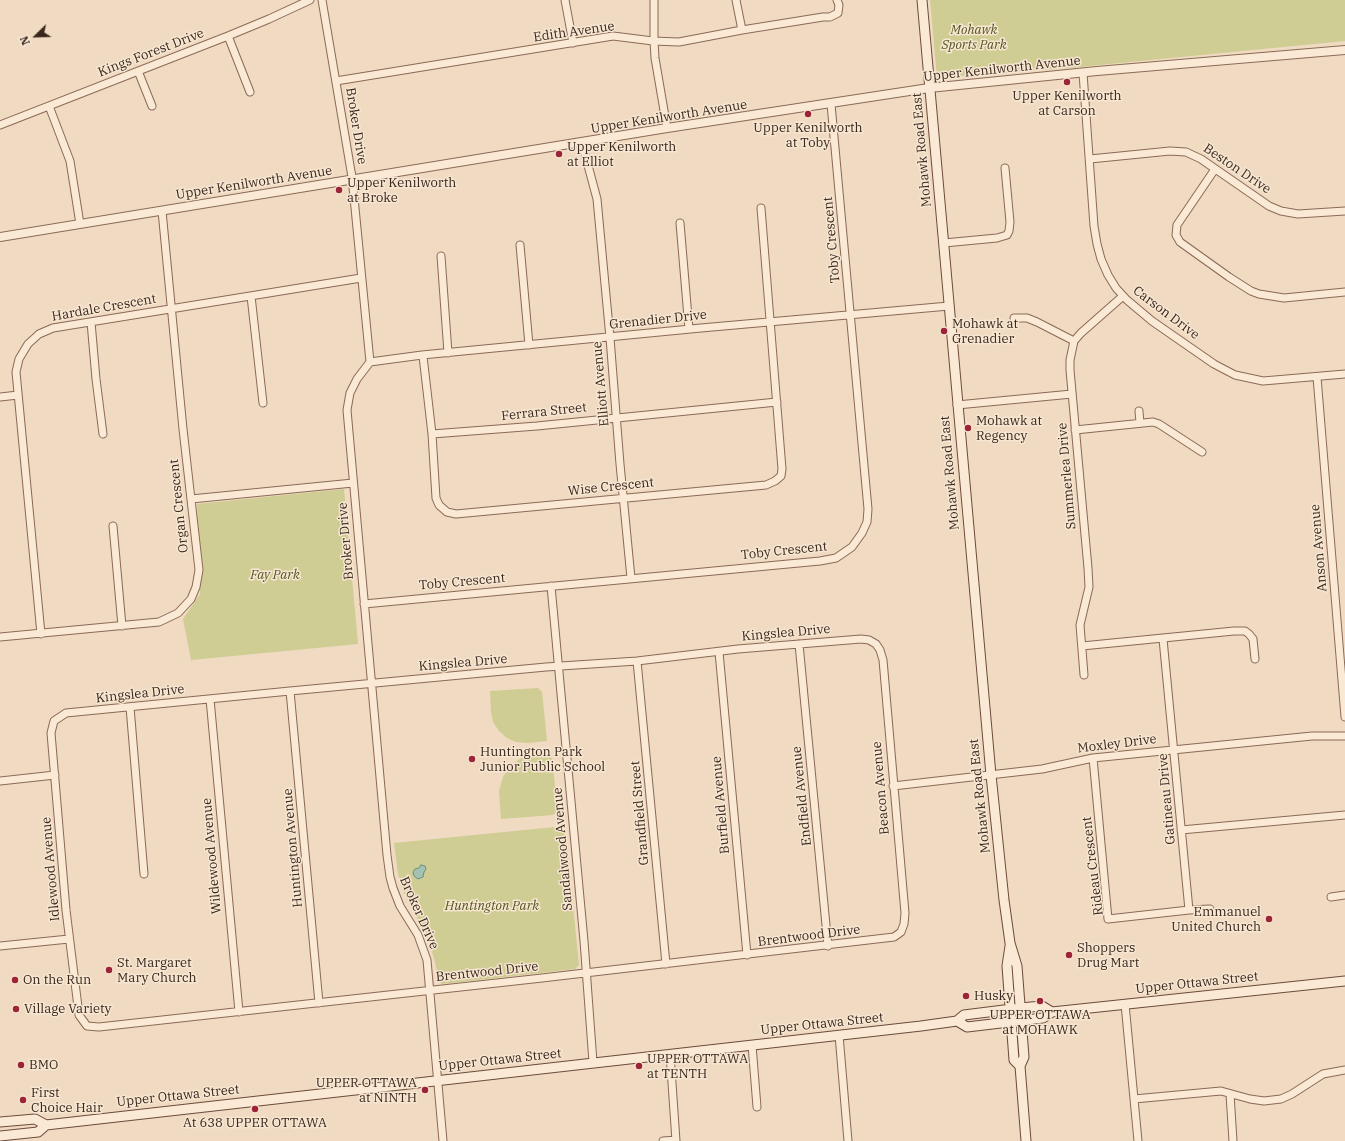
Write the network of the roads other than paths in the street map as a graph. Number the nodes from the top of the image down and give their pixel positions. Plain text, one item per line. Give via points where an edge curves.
1 (310, 0) edge
2 (322, 0) edge
3 (565, 0) edge
4 (654, 0) edge
5 (736, 0) edge
6 (837, 0) edge
7 (922, 0) edge
8 (742, 30) junction
9 (228, 36) junction
10 (654, 41) junction
11 (573, 43) junction
12 (1345, 50) edge
13 (138, 72) junction
14 (1083, 73) junction
15 (336, 81) junction
16 (929, 88) junction
17 (250, 92) dead end
18 (831, 104) junction
19 (49, 106) junction
20 (152, 106) dead end
21 (0, 125) edge
22 (667, 128) junction
23 (582, 142) junction
24 (1090, 159) junction
25 (1005, 168) dead end
26 (1215, 168) junction
27 (352, 179) junction
28 (761, 208) dead end
29 (162, 210) junction
30 (1345, 211) edge
31 (680, 223) dead end
32 (80, 224) junction
33 (0, 237) edge
34 (944, 243) junction
35 (520, 245) dead end
36 (441, 256) dead end
37 (360, 278) junction
38 (1345, 292) edge
39 (251, 296) junction
40 (1123, 296) junction
41 (950, 306) junction
42 (172, 309) junction
43 (851, 315) junction
44 (1014, 318) dead end
45 (91, 322) junction
46 (770, 322) junction
47 (689, 329) junction
48 (610, 337) junction
49 (1074, 341) junction
50 (529, 345) junction
51 (448, 353) junction
52 (424, 356) junction
53 (370, 362) junction
54 (1345, 374) edge
55 (1317, 377) junction
56 (1072, 394) junction
57 (18, 395) junction
58 (0, 397) edge
59 (777, 402) junction
60 (262, 403) dead end
61 (957, 405) junction
62 (1140, 411) dead end
63 (616, 417) junction
64 (1140, 423) junction
65 (1075, 430) junction
66 (103, 434) dead end
67 (432, 434) junction
68 (1202, 452) dead end
69 (353, 483) junction
70 (191, 498) junction
71 (623, 498) junction
72 (113, 526) dead end
73 (631, 578) junction
74 (551, 586) junction
75 (364, 604) junction
76 (122, 626) junction
77 (40, 634) junction
78 (0, 637) edge
79 (1163, 638) junction
80 (798, 644) junction
81 (876, 644) joint
82 (1082, 646) junction
83 (719, 652) junction
84 (1255, 659) dead end
85 (637, 660) junction
86 (558, 667) junction
87 (1084, 675) dead end
88 (371, 684) junction
89 (290, 691) junction
90 (210, 699) junction
91 (130, 707) junction
92 (1345, 717) edge
93 (54, 721) joint
94 (1345, 736) edge
95 (1174, 749) junction
96 (1093, 758) junction
97 (55, 775) junction
98 (991, 775) junction
99 (0, 781) edge
100 (893, 786) junction
101 (1345, 815) edge
102 (1181, 830) junction
103 (144, 874) dead end
104 (1345, 896) edge
105 (1331, 897) dead end
106 (1210, 909) dead end
107 (1189, 910) junction
108 (901, 932) joint
109 (69, 939) junction
110 (0, 946) edge
111 (828, 946) junction
112 (747, 955) junction
113 (666, 964) junction
114 (586, 973) junction
115 (1345, 981) edge
116 (430, 991) junction
117 (320, 1003) junction
118 (1125, 1004) junction
119 (1015, 1009) junction
120 (239, 1012) junction
121 (1052, 1012) junction
122 (79, 1015) joint
123 (957, 1021) junction
124 (1016, 1021) junction
125 (839, 1035) junction
126 (752, 1045) junction
127 (670, 1054) junction
128 (593, 1062) junction
129 (1345, 1070) edge
130 (438, 1080) junction
131 (1230, 1094) junction
132 (1134, 1099) junction
133 (757, 1107) dead end
134 (0, 1122) edge
135 (46, 1124) junction
136 (0, 1136) edge
137 (676, 1140) edge
138 (443, 1141) edge
139 (663, 1141) edge
140 (848, 1141) edge
141 (1026, 1141) edge
142 (1138, 1141) edge
143 (1233, 1141) edge

1 - 9 street, Kings Forest Drive
2 - 15 street, Broker Drive
3 - 11 street
4 - 10 street
5 - 8 street
6 - 8 street, Edith Avenue via 838,13 830,18
7 - 16 main road, Mohawk Road East
8 - 10 street, Edith Avenue via 679,42
9 - 13 street, Kings Forest Drive
9 - 17 street
10 - 11 street, Edith Avenue via 613,36
10 - 22 street
11 - 15 street, Edith Avenue
12 - 14 street, Upper Kenilworth Avenue
13 - 19 street, Kings Forest Drive
13 - 20 street
14 - 16 street, Upper Kenilworth Avenue
14 - 24 street, Carson Drive
15 - 27 street, Broker Drive
16 - 18 street, Upper Kenilworth Avenue
16 - 34 main road, Mohawk Road East
18 - 22 street, Upper Kenilworth Avenue
18 - 43 street, Toby Crescent
19 - 21 street, Kings Forest Drive
19 - 32 street via 70,161
22 - 23 street, Upper Kenilworth Avenue
23 - 27 street, Upper Kenilworth Avenue
23 - 48 street, Elliott Avenue via 597,199
24 - 26 street, Beston Drive via 1170,151 1194,155
24 - 40 street, Carson Drive via 1097,244 1108,275
25 - 34 street via 1010,222 1006,235
26 - 30 street, Beston Drive via 1269,206 1281,211 1298,214
26 - 38 street via 1177,225 1176,235 1180,242 1229,277 1259,294 1284,298
27 - 29 street, Upper Kenilworth Avenue
27 - 37 street, Broker Drive
28 - 46 street, Wise Crescent
29 - 32 street, Upper Kenilworth Avenue
29 - 42 street, Organ Crescent
31 - 47 street
32 - 33 street, Upper Kenilworth Avenue
34 - 41 main road, Mohawk Road East
35 - 50 street
36 - 51 street
37 - 39 street, Hardale Crescent
37 - 53 street, Broker Drive
39 - 42 street, Hardale Crescent
39 - 60 street
40 - 49 street
40 - 55 street, Carson Drive via 1152,321 1234,375 1263,380
41 - 43 street, Grenadier Drive
41 - 61 main road, Mohawk Road East
42 - 45 street, Hardale Crescent
42 - 70 street, Organ Crescent
43 - 46 street, Grenadier Drive
43 - 73 street, Toby Crescent via 868,509 867,522 858,540 843,554 828,560
44 - 49 street via 1027,318
45 - 57 street, Hardale Crescent via 53,328 33,338 18,362
45 - 66 street
46 - 47 street, Grenadier Drive
46 - 59 street, Wise Crescent
47 - 48 street, Grenadier Drive
48 - 50 street, Grenadier Drive
48 - 63 street, Elliott Avenue
49 - 56 street, Summerlea Drive via 1070,360
50 - 51 street, Grenadier Drive
51 - 52 street, Grenadier Drive
52 - 53 street, Grenadier Drive
52 - 67 street, Wise Crescent
53 - 69 street, Broker Drive via 352,388 346,410
54 - 55 street, Carson Drive
55 - 92 street, Anson Avenue
56 - 61 street
56 - 65 street, Summerlea Drive
57 - 58 street
57 - 77 street, Hardale Crescent
59 - 63 street, Ferrara Street
59 - 71 street, Wise Crescent via 782,469 781,476 775,482 766,485
61 - 98 main road, Mohawk Road East
62 - 64 street
63 - 67 street, Ferrara Street
63 - 71 street, Elliott Avenue
64 - 65 street
64 - 68 street via 1159,424
65 - 82 street, Summerlea Drive via 1089,587 1080,625
67 - 71 street, Wise Crescent via 436,498 447,512 456,514
69 - 70 street
69 - 75 street, Broker Drive
70 - 76 street, Organ Crescent via 199,570 191,599 175,615 159,622
71 - 73 street, Elliott Avenue
72 - 76 street
73 - 74 street, Toby Crescent
74 - 75 street, Toby Crescent
74 - 86 street, Sandalwood Avenue
75 - 88 street, Broker Drive
76 - 77 street, Organ Crescent
77 - 78 street, Organ Crescent
79 - 82 street
79 - 84 street via 1245,631 1253,639
79 - 95 street, Gatineau Drive
80 - 81 street, Kingslea Drive via 867,639
80 - 83 street, Kingslea Drive
80 - 111 street, Endfield Avenue
81 - 100 street, Beacon Avenue via 883,658
82 - 87 street, Summerlea Drive
83 - 85 street, Kingslea Drive
83 - 112 street, Burfield Avenue
85 - 86 street, Kingslea Drive
85 - 113 street, Grandfield Street
86 - 88 street, Kingslea Drive
86 - 114 street, Sandalwood Avenue
88 - 89 street, Kingslea Drive
88 - 116 street, Broker Drive via 390,877 400,906 424,950
89 - 90 street, Kingslea Drive
89 - 117 street, Huntington Avenue
90 - 91 street, Kingslea Drive
90 - 120 street, Wildewood Avenue
91 - 93 street, Kingslea Drive via 66,713
91 - 103 street
93 - 97 street, Idlewood Avenue via 51,733
94 - 95 street, Moxley Drive via 1312,736
95 - 96 street, Moxley Drive
95 - 102 street, Gatineau Drive
96 - 98 street, Moxley Drive via 1042,769
96 - 107 street, Rideau Crescent via 1108,919
97 - 99 street
97 - 109 street, Idlewood Avenue
98 - 100 street, Moxley Drive
98 - 119 main road, Mohawk Road East via 1004,900 1010,943 1017,966
100 - 108 street, Beacon Avenue via 905,913
101 - 102 street
102 - 107 street, Gatineau Drive
104 - 105 street
106 - 107 street, Rideau Crescent
108 - 111 street, Brentwood Drive via 890,938
109 - 110 street
109 - 122 street, Idlewood Avenue
111 - 112 street, Brentwood Drive
112 - 113 street, Brentwood Drive
113 - 114 street, Brentwood Drive
114 - 116 street, Brentwood Drive
114 - 128 street, Sandalwood Avenue
115 - 118 main road, Upper Ottawa Street
116 - 117 street, Brentwood Drive
116 - 130 street, Broker Drive
117 - 120 street, Brentwood Drive
118 - 121 main road, Upper Ottawa Street
118 - 132 street
119 - 121 main road, Upper Ottawa Street via 1042,1006
119 - 123 main road, Upper Ottawa Street via 964,1015
119 - 124 main road, Mohawk Road East
120 - 122 street, Brentwood Drive via 100,1027 88,1026
121 - 124 main road, Upper Ottawa Street via 1043,1018
123 - 124 main road, Upper Ottawa Street via 967,1027
123 - 125 main road, Upper Ottawa Street
124 - 141 main road, Mohawk Road East via 1014,1060 1020,1066
125 - 126 main road, Upper Ottawa Street
125 - 140 street
126 - 127 main road, Upper Ottawa Street
126 - 133 street
127 - 128 main road, Upper Ottawa Street
127 - 137 street
128 - 130 main road, Upper Ottawa Street
129 - 131 street via 1323,1074 1281,1099 1264,1101
130 - 135 main road, Upper Ottawa Street
130 - 138 street, Broker Drive
131 - 132 street via 1221,1091
131 - 143 street
132 - 142 street
134 - 135 main road, Upper Ottawa Street via 36,1119
135 - 136 main road, Upper Ottawa Street via 38,1132
137 - 139 street

